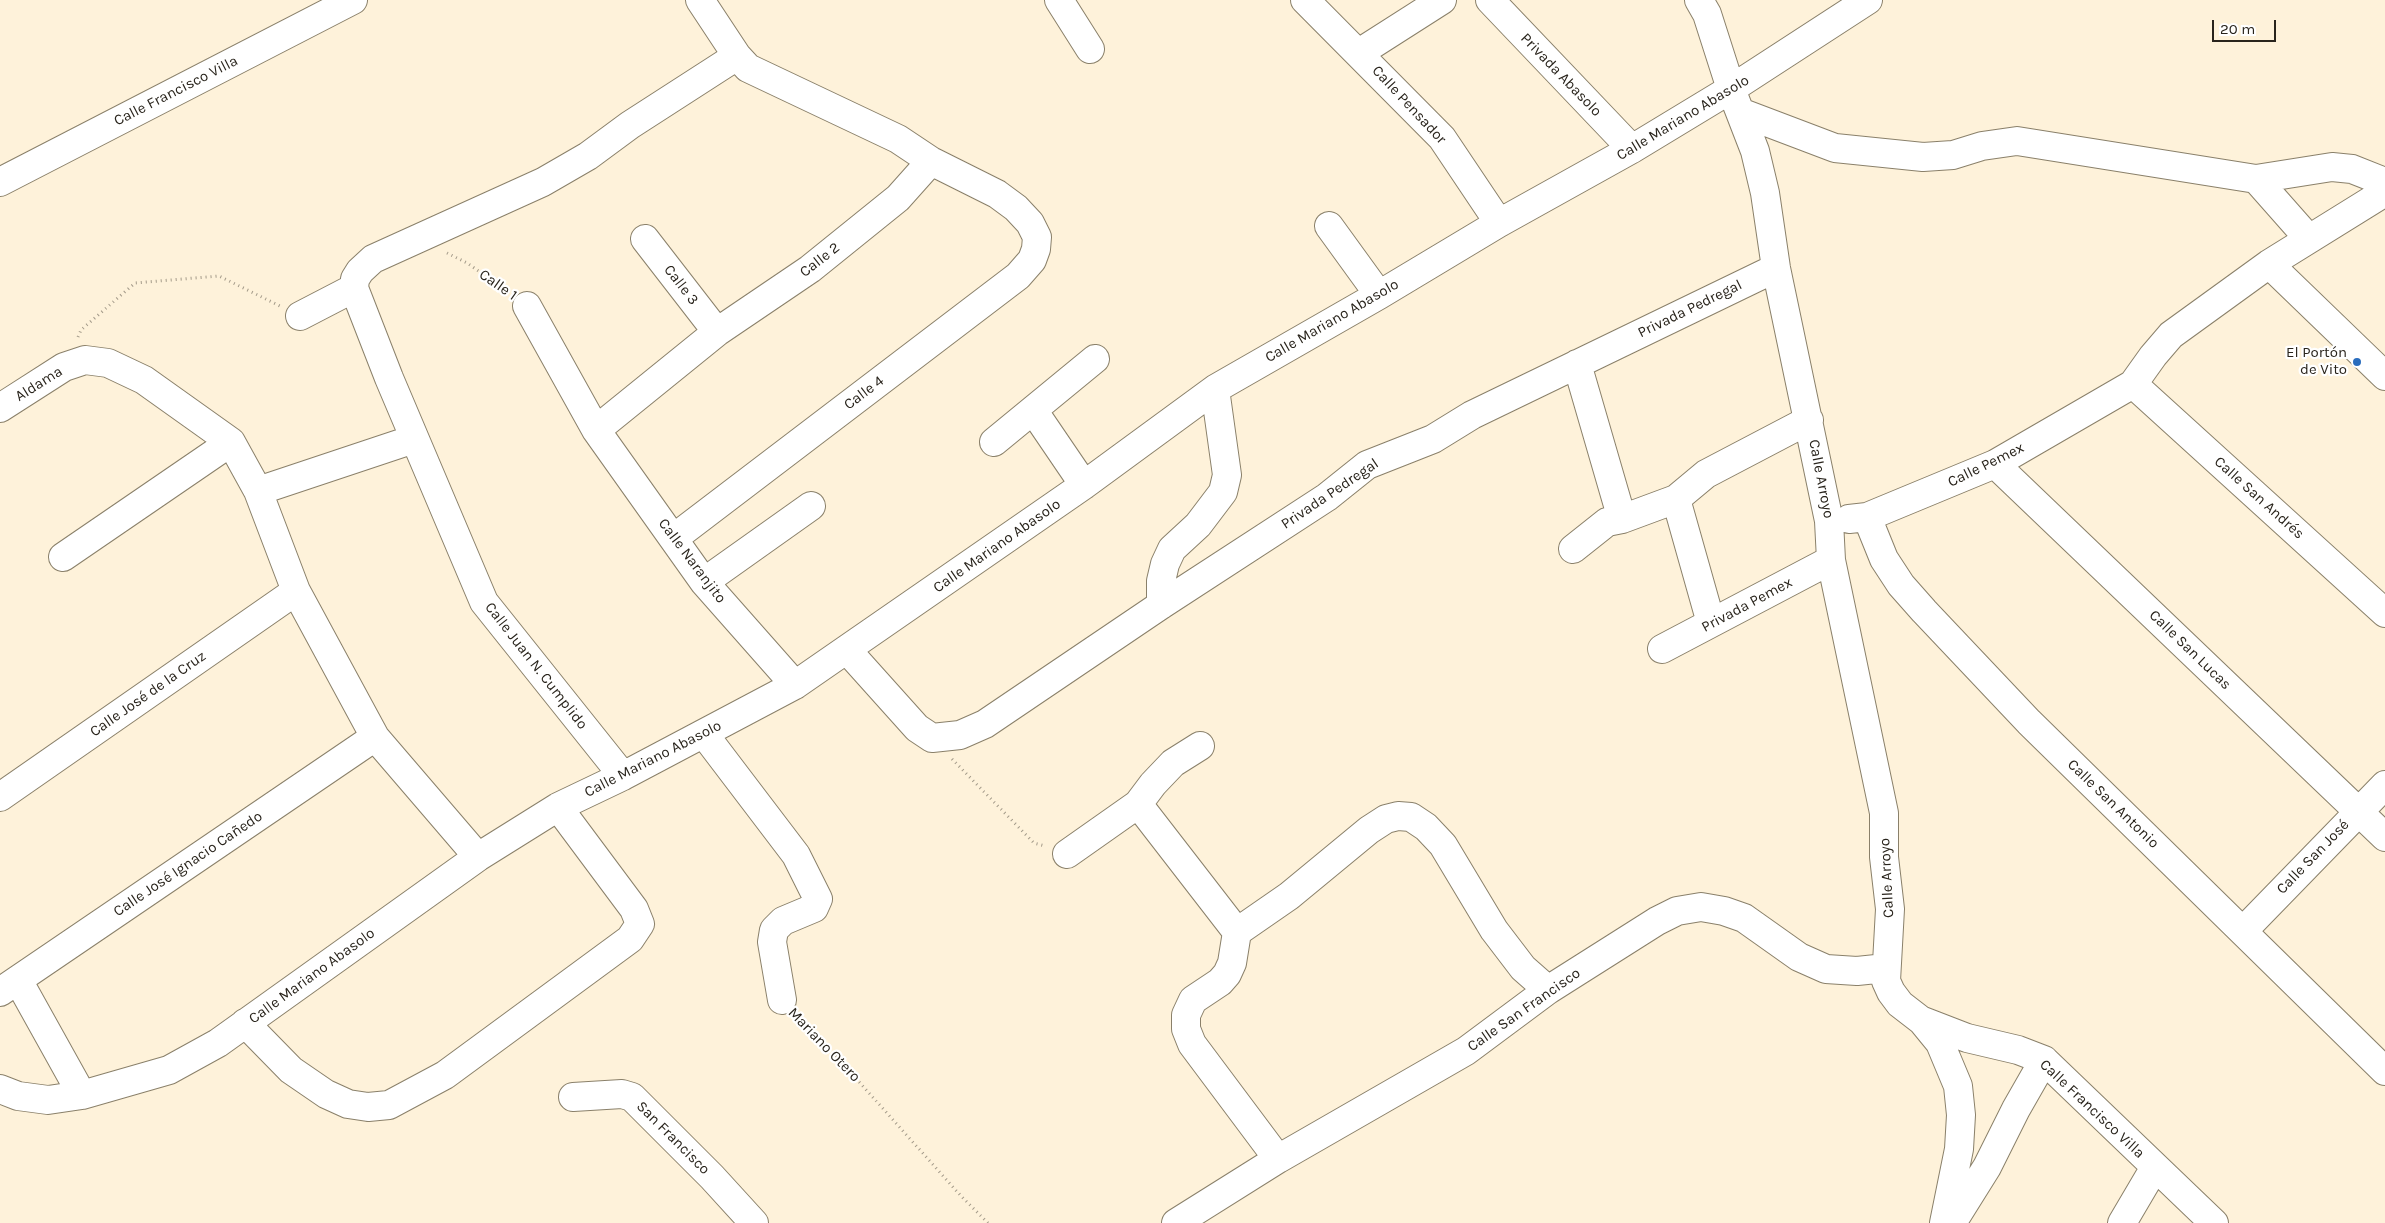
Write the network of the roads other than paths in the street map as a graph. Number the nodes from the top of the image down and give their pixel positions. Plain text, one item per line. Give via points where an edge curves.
1 (353, 0) edge
2 (700, 0) edge
3 (1059, 0) edge
4 (1305, 0) edge
5 (1442, 0) edge
6 (1490, 0) edge
7 (1699, 0) edge
8 (1868, 0) edge
9 (1090, 49) dead end
10 (1359, 53) junction
11 (737, 56) junction
12 (1735, 101) junction
13 (1632, 149) junction
14 (931, 161) junction
15 (2256, 179) junction
16 (0, 182) edge
17 (2385, 182) edge
18 (2385, 192) edge
19 (1499, 223) junction
20 (1329, 226) dead end
21 (644, 239) dead end
22 (2309, 239) junction
23 (2269, 264) junction
24 (1776, 268) junction
25 (354, 288) junction
26 (1379, 295) junction
27 (528, 306) road end
28 (300, 316) road end
29 (717, 332) junction
30 (1095, 359) dead end
31 (1577, 364) junction
32 (2385, 376) edge
33 (2133, 384) junction
34 (1214, 389) junction
35 (0, 408) edge
36 (1033, 410) junction
37 (1809, 420) junction
38 (596, 430) junction
39 (414, 439) junction
40 (231, 442) junction
41 (994, 442) dead end
42 (1995, 464) junction
43 (1084, 485) junction
44 (258, 491) junction
45 (1676, 499) junction
46 (811, 506) dead end
47 (1867, 517) junction
48 (1622, 519) junction
49 (1830, 521) junction
50 (674, 538) junction
51 (1573, 549) dead end
52 (63, 557) dead end
53 (1831, 560) junction
54 (704, 582) junction
55 (296, 591) junction
56 (1161, 605) junction
57 (2385, 613) edge
58 (1711, 623) junction
59 (1662, 649) dead end
60 (847, 650) junction
61 (795, 685) junction
62 (704, 734) junction
63 (376, 737) junction
64 (1200, 746) dead end
65 (623, 776) junction
66 (2385, 785) edge
67 (0, 798) edge
68 (1138, 804) junction
69 (558, 807) junction
70 (2358, 810) junction
71 (2385, 837) edge
72 (1067, 854) road end
73 (478, 857) junction
74 (2243, 931) junction
75 (1237, 932) junction
76 (1886, 968) junction
77 (9, 986) edge
78 (1548, 990) junction
79 (782, 1000) road end
80 (1922, 1021) junction
81 (245, 1023) junction
82 (2044, 1060) junction
83 (2385, 1071) edge
84 (0, 1089) edge
85 (82, 1095) junction
86 (573, 1097) dead end
87 (1278, 1159) junction
88 (2155, 1167) junction
89 (754, 1223) edge
90 (1176, 1223) edge
91 (1944, 1223) edge
92 (1952, 1223) edge
93 (2122, 1223) edge
94 (2214, 1223) edge

1 - 16 street, Calle Francisco Villa
2 - 11 street
3 - 9 street
4 - 10 street, Calle Pensador
5 - 10 street
6 - 13 street, Privada Abasolo
7 - 12 street, Calle Arroyo via 1707,14
8 - 12 street, Calle Mariano Abasolo
10 - 19 street, Calle Pensador via 1442,138
11 - 14 street via 762,76 898,139
11 - 25 street via 588,156 543,182 366,264
12 - 13 street, Calle Mariano Abasolo
12 - 15 street via 1835,148 1923,157 1953,156 1982,146 2017,141
12 - 24 street, Calle Arroyo via 1755,151 1765,192
13 - 19 street, Calle Mariano Abasolo
14 - 29 street, Calle 2 via 898,198 810,269
14 - 50 street, Calle 4 via 997,194 1023,215 1037,237 1032,260 1018,276
15 - 17 street via 2332,167 2352,169
15 - 22 street
18 - 22 street
19 - 26 street, Calle Mariano Abasolo
20 - 26 street
21 - 29 street, Calle 3
22 - 23 street
23 - 32 street
23 - 33 street via 2171,335
24 - 31 street, Privada Pedregal
24 - 37 street, Calle Arroyo
25 - 28 street
25 - 39 street, Calle Juan N. Cumplido
26 - 34 street, Calle Mariano Abasolo
27 - 38 street, Calle 1
29 - 38 street, Calle 2
30 - 36 street
31 - 48 street
31 - 56 street, Privada Pedregal via 1472,415 1432,439 1367,465 1327,497
33 - 42 street, Calle Pemex
33 - 57 street, Calle San Andrés
34 - 43 street, Calle Mariano Abasolo
34 - 56 street via 1228,475 1223,492 1198,525 1172,549 1163,573
35 - 40 street, Aldama via 64,367 85,360 108,363 144,380
36 - 41 street
36 - 43 street
37 - 45 street via 1706,474
37 - 49 street, Calle Arroyo
38 - 50 street, Calle Naranjito
39 - 44 street
39 - 65 street, Calle Juan N. Cumplido via 484,602
40 - 44 street
40 - 52 street
42 - 47 street, Calle Pemex
42 - 70 street, Calle San Lucas
43 - 60 street, Calle Mariano Abasolo
44 - 55 street
45 - 48 street
45 - 58 street
46 - 54 street
47 - 49 street, Calle Pemex
47 - 74 street, Calle San Antonio via 1884,559 1924,611 2029,722
48 - 51 street via 1608,522
49 - 53 street, Calle Arroyo
50 - 54 street, Calle Naranjito
53 - 58 street, Privada Pemex
53 - 76 street, Calle Arroyo via 1884,813 1884,857 1890,909
54 - 61 street, Calle Naranjito
55 - 63 street
55 - 67 street, Calle José de la Cruz
56 - 60 street, Privada Pedregal via 985,724 960,735 932,738 917,728
58 - 59 street, Privada Pemex
60 - 61 street, Calle Mariano Abasolo
61 - 62 street, Calle Mariano Abasolo
62 - 65 street, Calle Mariano Abasolo
62 - 79 street, Mariano Otero via 796,854 818,899 814,908 782,921 774,930 772,942
63 - 73 street
63 - 77 street, Calle José Ignacio Cañedo
64 - 68 street via 1173,763
65 - 69 street, Calle Mariano Abasolo
66 - 70 street, Calle San José
68 - 72 street
68 - 75 street
69 - 73 street, Calle Mariano Abasolo
69 - 81 street via 634,909 640,924 630,939 445,1074 389,1105 368,1108 348,1104 326,1094 291,1070
70 - 71 street, Calle San Lucas
70 - 74 street, Calle San José
73 - 81 street, Calle Mariano Abasolo
74 - 83 street, Calle San Antonio
75 - 78 street via 1289,896 1369,830 1386,819 1410,817 1426,827 1443,845 1494,930 1523,968
75 - 87 street via 1227,974 1193,1000 1186,1015 1186,1029 1197,1051
76 - 78 street, Calle San Francisco via 1857,971 1826,969 1799,957 1744,918 1701,907 1677,911 1656,921
76 - 80 street, Calle Arroyo via 1886,981 1891,992 1900,1004
77 - 85 street
78 - 87 street, Calle San Francisco via 1466,1051
80 - 82 street, Calle Francisco Villa
80 - 91 street via 1940,1043 1958,1086 1961,1115 1959,1149
81 - 85 street, Calle Mariano Abasolo via 218,1043 169,1070
82 - 88 street, Calle Francisco Villa
82 - 92 street via 1987,1167
84 - 85 street, Calle Mariano Abasolo via 18,1096 48,1100
86 - 89 street, San Francisco via 622,1094 632,1097
87 - 90 street, Calle San Francisco
88 - 93 street
88 - 94 street, Calle Francisco Villa

